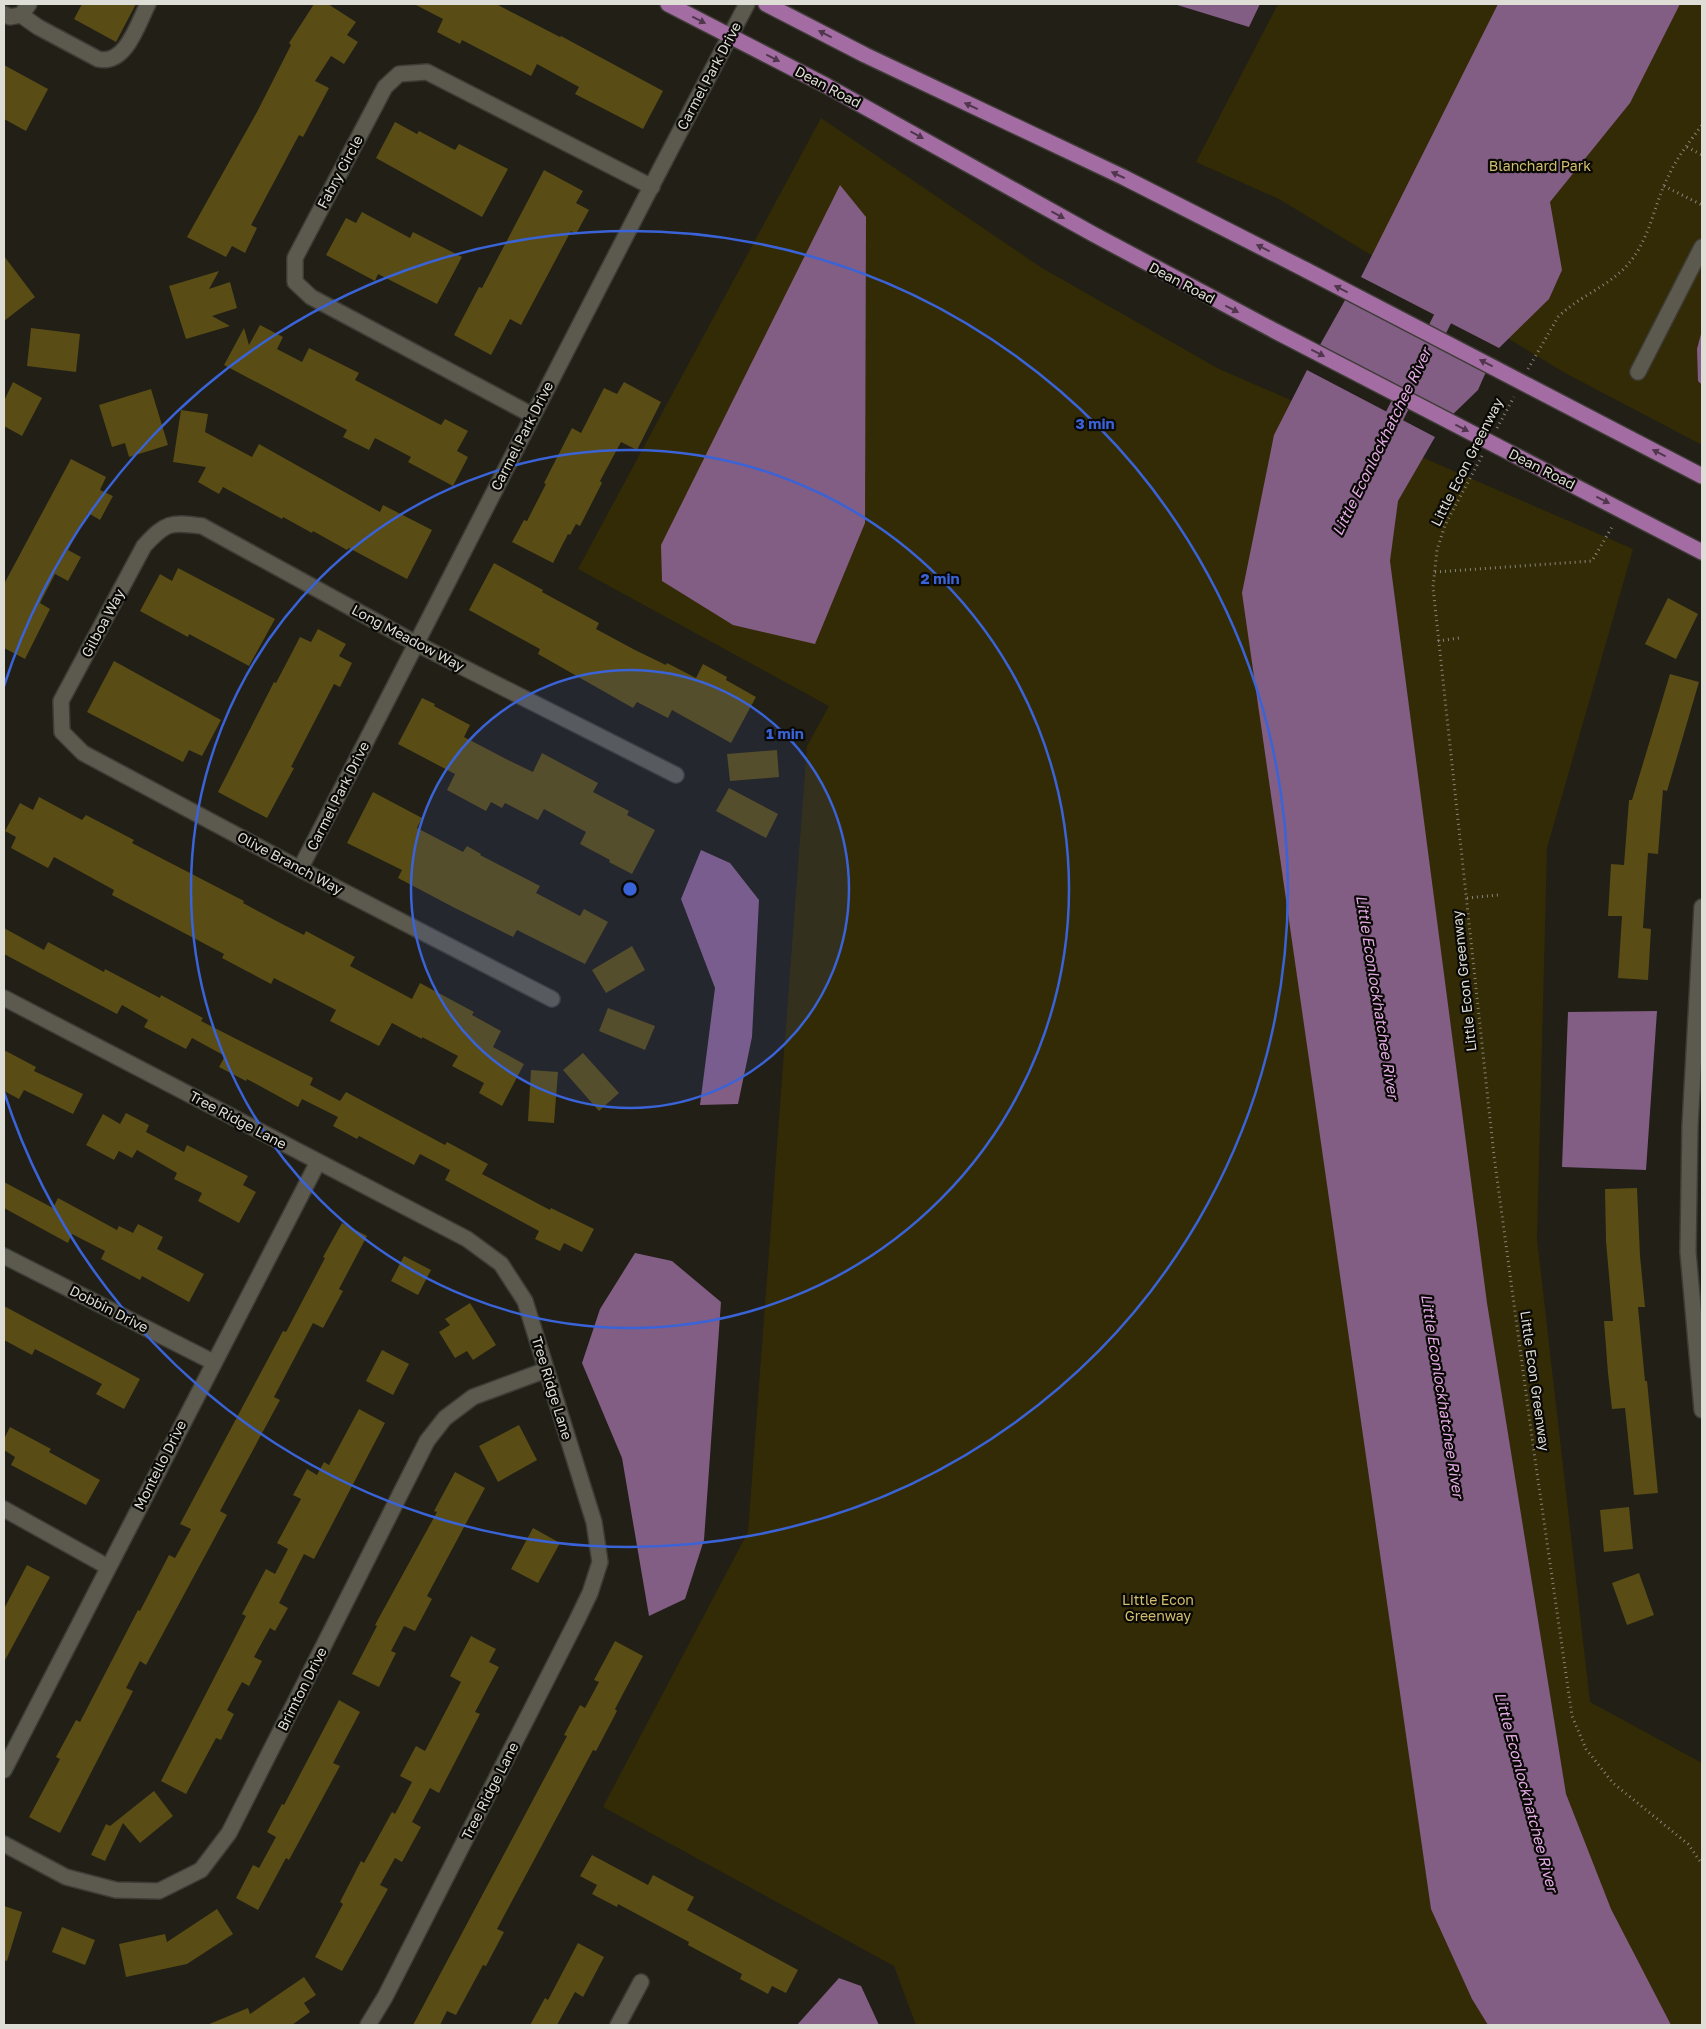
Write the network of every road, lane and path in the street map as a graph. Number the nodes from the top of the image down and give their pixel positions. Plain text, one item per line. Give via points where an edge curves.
1 (148, 4) edge
2 (668, 4) edge
3 (747, 4) edge
4 (766, 4) edge
5 (25, 10) edge
6 (4, 14) edge
7 (730, 36) junction
8 (1702, 125) edge
9 (1687, 147) junction
10 (1702, 156) edge
11 (1664, 186) junction
12 (652, 187) junction
13 (1702, 205) edge
14 (1702, 247) edge
15 (1638, 372) dead end
16 (1526, 382) junction
17 (1515, 394) dead end
18 (532, 415) junction
19 (1495, 441) junction
20 (1484, 453) dead end
21 (1702, 476) edge
22 (1612, 527) dead end
23 (144, 546) joint
24 (1702, 552) edge
25 (1435, 572) junction
26 (1459, 638) dead end
27 (1438, 641) junction
28 (417, 644) junction
29 (61, 700) joint
30 (676, 775) dead end
31 (300, 869) junction
32 (1498, 895) dead end
33 (1467, 898) junction
34 (1702, 907) edge
35 (4, 998) edge
36 (552, 999) dead end
37 (1696, 1126) edge
38 (318, 1162) junction
39 (4, 1256) edge
40 (213, 1362) junction
41 (546, 1370) junction
42 (1702, 1410) edge
43 (4, 1509) edge
44 (108, 1567) junction
45 (4, 1770) edge
46 (4, 1844) edge
47 (1702, 1864) edge
48 (641, 1982) dead end
49 (368, 2025) edge
50 (618, 2025) edge

1 - 5 street via 126,47 115,57 104,61 38,28
2 -> 7 main road, Dean Road
3 - 7 street, Carmel Park Drive
16 -> 4 main road, bridge via 1156,194
5 - 6 street via 10,17
7 - 12 street, Carmel Park Drive
7 -> 19 main road, Dean Road, bridge via 1159,270
8 - 9 path
9 - 10 path
9 - 11 path
11 - 13 path
11 - 16 path via 1634,257 1607,283 1558,317
12 - 18 street, Carmel Park Drive
12 - 18 street, Fabry Circle via 427,72 399,74 385,87 295,258 295,282 311,297
14 - 15 street
21 -> 16 main road
17 - 19 path, Little Econ Greenway
18 - 28 street, Carmel Park Drive
19 -> 24 main road, Dean Road
20 - 25 path, Little Econ Greenway via 1445,525 1437,550
22 - 25 path via 1592,561
23 - 28 street, Long Meadow Way via 160,529 178,523 202,526
23 - 29 street, Gilboa Way
25 - 27 path, Little Econ Greenway via 1433,587
26 - 27 path
27 - 33 path, Little Econ Greenway
28 - 30 street, Long Meadow Way
28 - 31 street, Carmel Park Drive
29 - 31 street, Olive Branch Way via 62,732 83,753
31 - 36 street, Olive Branch Way
32 - 33 path
33 - 47 path, Little Econ Greenway via 1494,1156 1572,1716 1586,1749 1613,1783 1688,1844
34 - 37 street
35 - 38 street, Tree Ridge Lane
37 - 42 street via 1688,1252
38 - 40 street, Montello Drive
38 - 41 street, Tree Ridge Lane via 467,1239 501,1264 525,1301
39 - 40 street, Dobbin Drive
40 - 44 street, Montello Drive
41 - 46 street, Brimton Drive via 473,1398 445,1418 427,1441 229,1833 201,1870 160,1890 116,1890 66,1877
41 - 49 street, Tree Ridge Lane via 594,1522 600,1562 577,1620
43 - 44 street
44 - 45 street, Montello Drive
48 - 50 street

